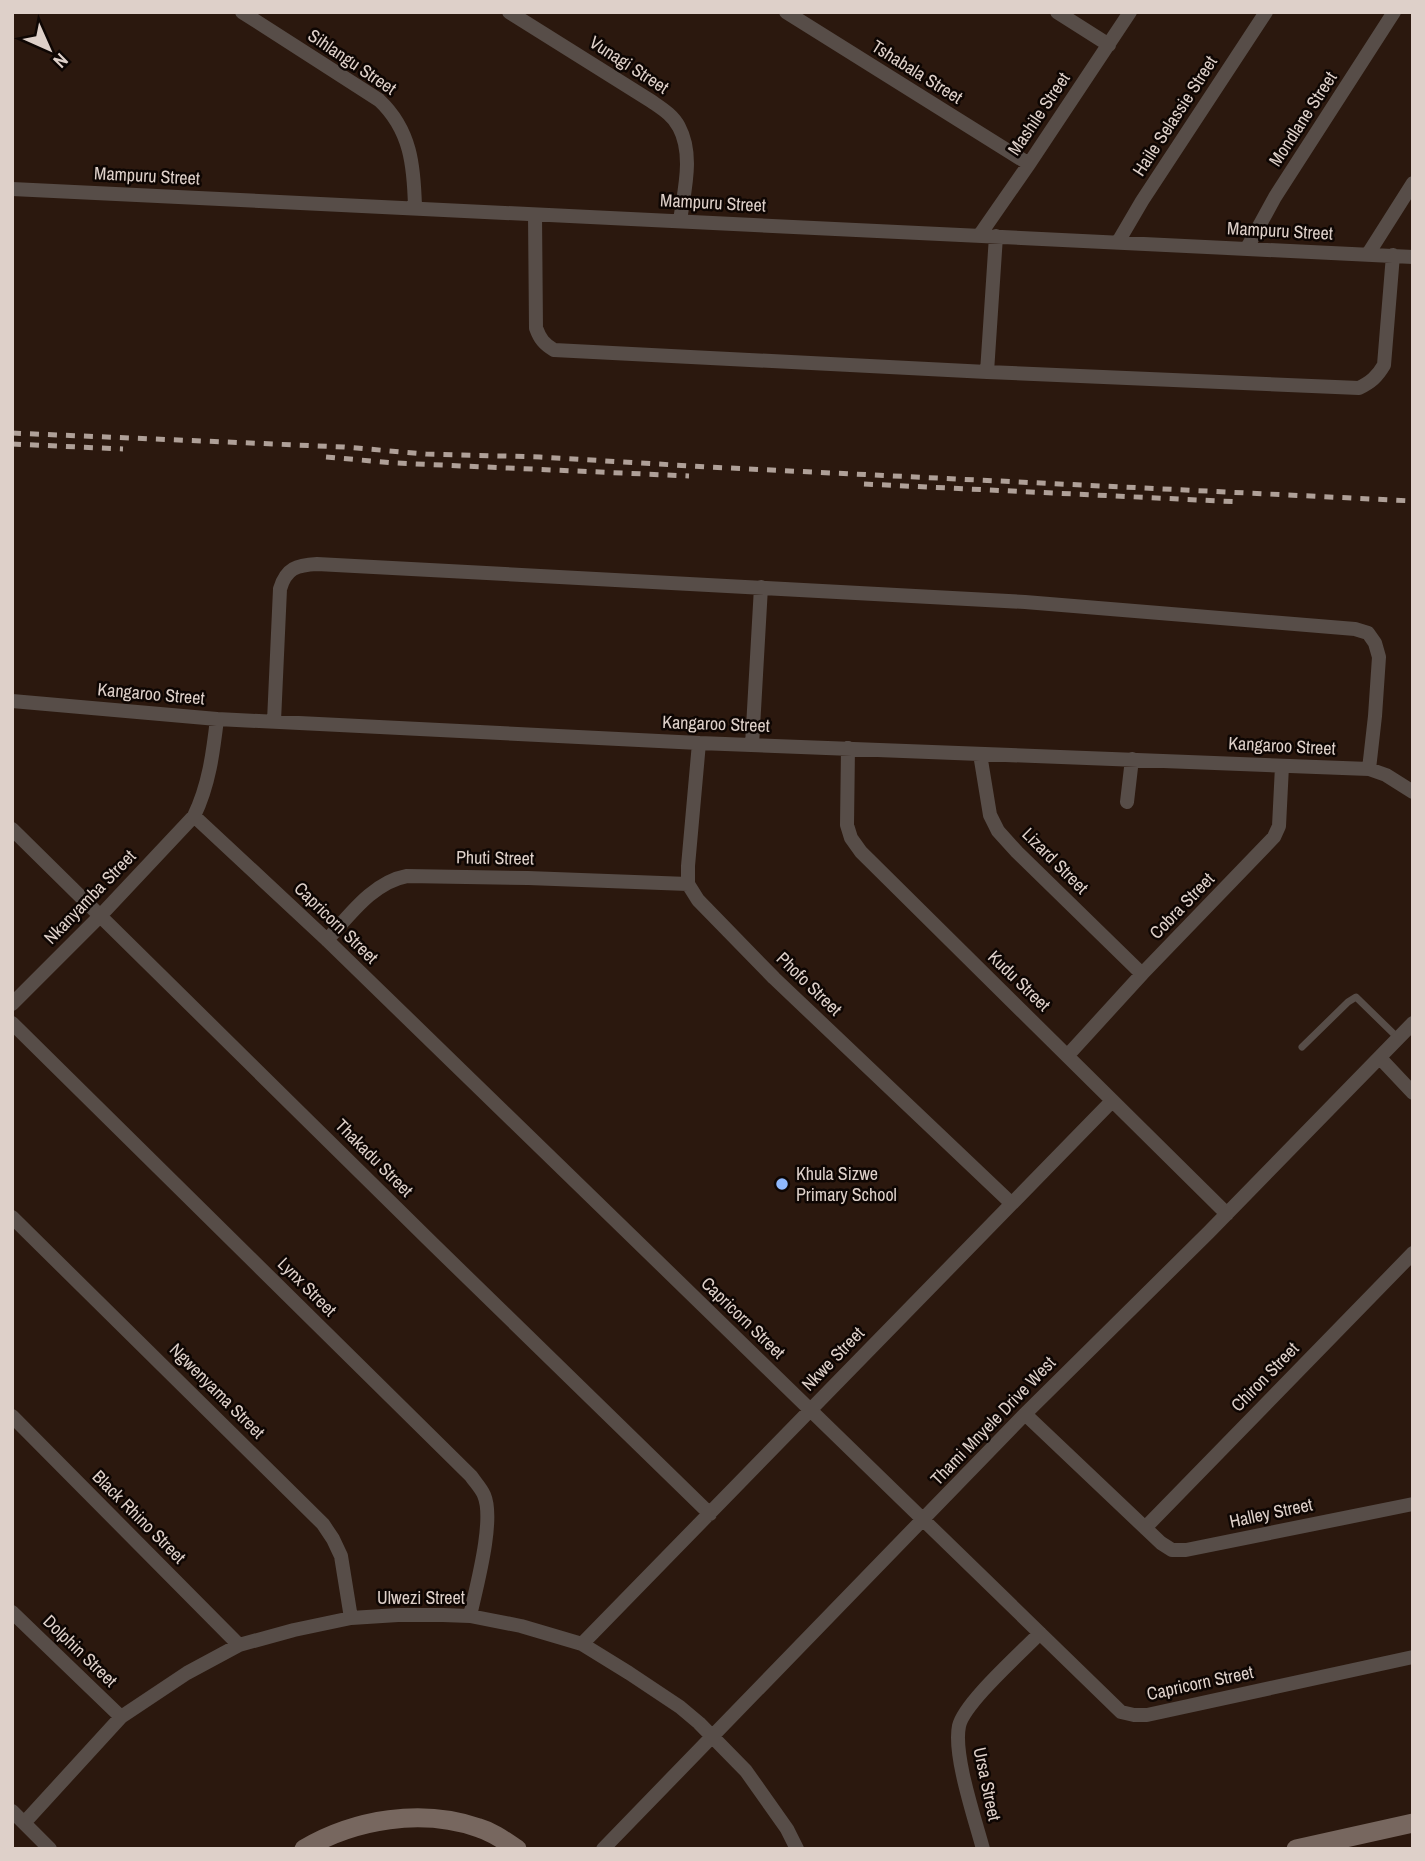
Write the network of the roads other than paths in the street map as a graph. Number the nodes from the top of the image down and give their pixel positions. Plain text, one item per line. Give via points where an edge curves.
1 (242, 12) edge
2 (509, 12) edge
3 (786, 12) edge
4 (1057, 12) edge
5 (1130, 12) edge
6 (1266, 12) edge
7 (1394, 12) edge
8 (1109, 45) junction
9 (1029, 164) junction
10 (1413, 183) edge
11 (12, 189) edge
12 (415, 208) junction
13 (535, 215) junction
14 (680, 221) junction
15 (979, 236) junction
16 (996, 236) junction
17 (1118, 242) junction
18 (1247, 248) junction
19 (1368, 254) junction
20 (1393, 256) junction
21 (1413, 257) edge
22 (987, 372) junction
23 (761, 587) junction
24 (12, 701) edge
25 (217, 719) junction
26 (274, 721) junction
27 (699, 743) junction
28 (752, 745) junction
29 (848, 748) junction
30 (980, 754) junction
31 (1132, 759) junction
32 (1282, 766) junction
33 (1369, 769) junction
34 (1413, 792) edge
35 (1127, 802) dead end
36 (194, 816) junction
37 (12, 829) edge
38 (688, 884) junction
39 (101, 915) junction
40 (327, 940) junction
41 (1142, 974) junction
42 (12, 1003) edge
43 (12, 1023) edge
44 (1413, 1023) edge
45 (1398, 1038) junction
46 (1302, 1047) dead end
47 (1068, 1055) junction
48 (1380, 1058) junction
49 (1413, 1093) edge
50 (1112, 1101) junction
51 (1012, 1203) junction
52 (1227, 1214) junction
53 (12, 1217) edge
54 (1413, 1253) edge
55 (810, 1410) junction
56 (1025, 1414) junction
57 (12, 1416) edge
58 (1413, 1504) edge
59 (709, 1514) junction
60 (924, 1520) junction
61 (1145, 1528) junction
62 (12, 1612) edge
63 (470, 1616) junction
64 (351, 1618) junction
65 (1040, 1633) junction
66 (582, 1643) junction
67 (239, 1644) junction
68 (1413, 1657) edge
69 (121, 1717) junction
70 (713, 1737) junction
71 (12, 1811) edge
72 (24, 1823) junction
73 (1413, 1823) edge
74 (50, 1849) edge
75 (304, 1849) edge
76 (517, 1849) edge
77 (603, 1849) edge
78 (797, 1849) edge
79 (983, 1849) edge
80 (1296, 1849) edge

1 - 12 street, Sihlangu Street via 390,111 411,158
2 - 14 street, Vunagi Street via 669,114 679,127 687,159
3 - 9 street, Tshabala Street
4 - 8 street
5 - 8 street, Mashile Street
6 - 17 street, Haile Selassie Street
7 - 18 street, Mondlane Street
8 - 9 street, Mashile Street
9 - 15 street, Mashile Street
10 - 19 street
11 - 12 street, Mampuru Street
12 - 13 street, Mampuru Street
13 - 14 street, Mampuru Street
13 - 22 street via 536,328 545,345 554,350
14 - 15 street, Mampuru Street
15 - 16 street, Mampuru Street
16 - 17 street, Mampuru Street
16 - 22 street
17 - 18 street, Mampuru Street
18 - 19 street, Mampuru Street
19 - 20 street, Mampuru Street
20 - 21 street, Mampuru Street
20 - 22 street via 1384,365 1370,383 1359,388
23 - 26 street via 303,565 291,570 280,589
23 - 28 street
23 - 33 street via 1025,602 1355,629 1368,633 1379,657
24 - 25 street, Kangaroo Street
25 - 26 street, Kangaroo Street
25 - 36 street via 211,766
26 - 27 street, Kangaroo Street
27 - 28 street, Kangaroo Street
27 - 38 street
28 - 29 street, Kangaroo Street
29 - 30 street, Kangaroo Street
29 - 47 street, Kudu Street via 847,825 856,845
30 - 31 street, Kangaroo Street
30 - 41 street, Lizard Street via 990,815 998,831
31 - 32 street, Kangaroo Street
31 - 35 street
32 - 33 street, Kangaroo Street
32 - 41 street, Cobra Street via 1275,837
33 - 34 street, Kangaroo Street
36 - 39 street, Nkanyamba Street
36 - 40 street, Capricorn Street
37 - 39 street, Thakadu Street
38 - 40 street, Phuti Street via 393,878
38 - 51 street, Phofo Street via 774,978
39 - 42 street, Nkanyamba Street
39 - 59 street, Thakadu Street
40 - 55 street, Capricorn Street
41 - 47 street, Cobra Street
43 - 63 street, Lynx Street via 471,1476 488,1509
44 - 45 street, Thami Mnyele Drive West
45 - 46 lane via 1356,997
45 - 48 street, Thami Mnyele Drive West
47 - 50 street, Kudu Street
48 - 49 street
48 - 52 street, Thami Mnyele Drive West
50 - 51 street, Nkwe Street
50 - 52 street, Kudu Street
51 - 55 street, Nkwe Street
52 - 56 street, Thami Mnyele Drive West
53 - 64 street, Ngwenyama Street via 323,1524 341,1556
54 - 61 street, Chiron Street
55 - 59 street, Nkwe Street
55 - 60 street, Capricorn Street
56 - 60 street, Thami Mnyele Drive West
56 - 61 street, Halley Street
57 - 67 street, Black Rhino Street
58 - 61 street, Halley Street via 1186,1550 1172,1550
59 - 66 street, Nkwe Street
60 - 65 street, Capricorn Street
60 - 70 street, Thami Mnyele Drive West
62 - 69 street, Dolphin Street
63 - 64 street, Ulwezi Street
63 - 66 street, Ulwezi Street
64 - 67 street, Ulwezi Street
65 - 68 street, Capricorn Street via 1121,1712 1134,1715
65 - 79 street, Ursa Street via 980,1694 959,1725 959,1752
66 - 70 street, Ulwezi Street via 680,1707
67 - 69 street, Ulwezi Street
69 - 72 street, Ulwezi Street
70 - 77 street, Thami Mnyele Drive West
70 - 78 street, Ulwezi Street via 766,1797
71 - 72 street
72 - 74 street
73 - 80 street
75 - 76 street via 356,1825 404,1818 464,1823

